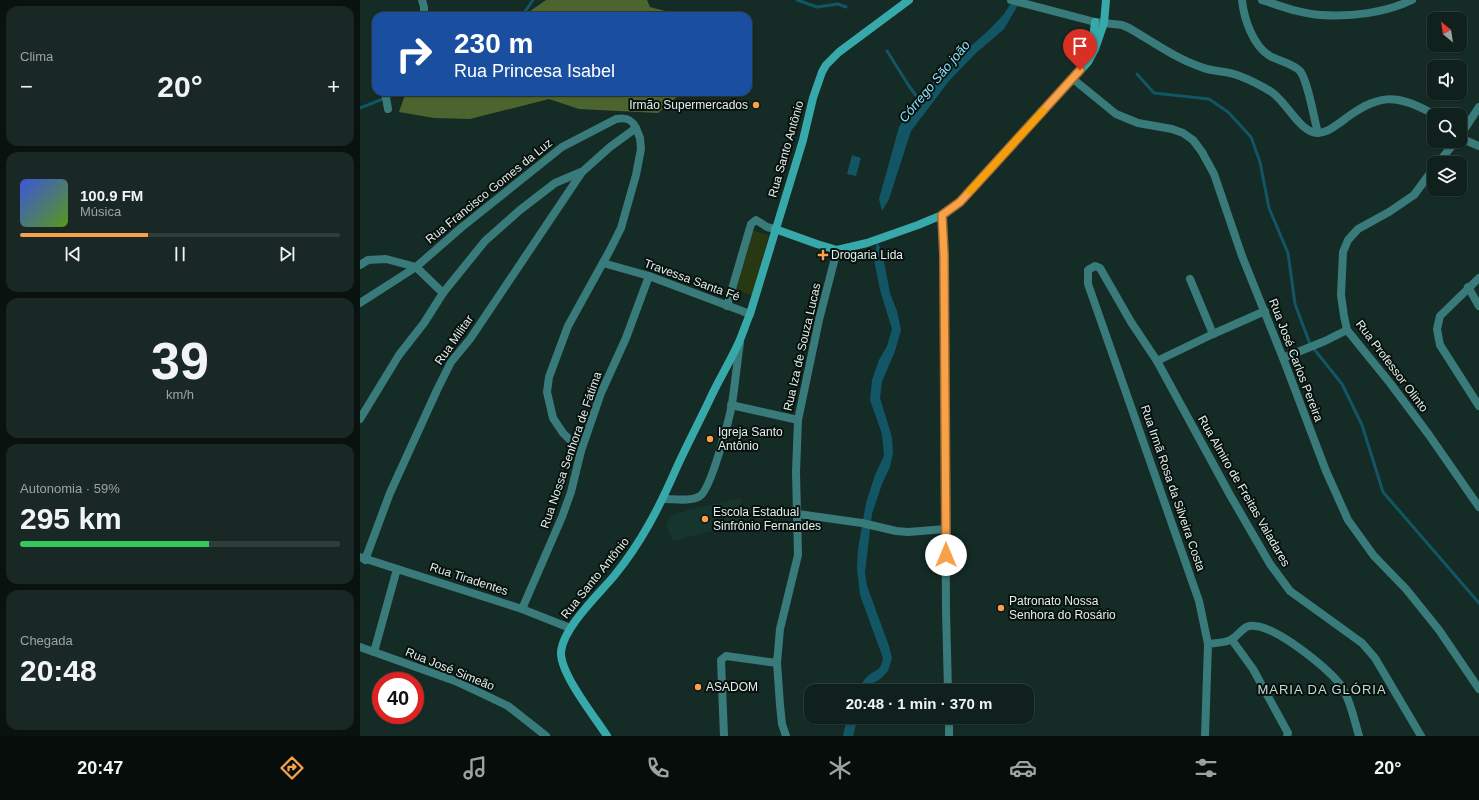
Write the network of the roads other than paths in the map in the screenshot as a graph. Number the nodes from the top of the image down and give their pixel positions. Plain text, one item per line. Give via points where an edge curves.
1 (422, 0) edge
2 (909, 0) edge
3 (1011, 0) edge
4 (1106, 0) edge
5 (1242, 0) edge
6 (1262, 0) edge
7 (1412, 0) edge
8 (424, 12) edge
9 (1095, 22) junction
10 (1104, 23) junction
11 (1088, 62) junction
12 (1073, 79) junction
13 (386, 96) edge
14 (388, 105) dead end
15 (1479, 107) edge
16 (1427, 110) edge
17 (1467, 125) edge
18 (636, 128) junction
19 (1318, 133) junction
20 (1467, 138) edge
21 (1479, 146) edge
22 (1450, 148) edge
23 (1444, 156) edge
24 (582, 172) junction
25 (1427, 177) edge
26 (942, 215) junction
27 (775, 229) junction
28 (837, 250) junction
29 (603, 263) junction
30 (360, 265) edge
31 (416, 267) junction
32 (1101, 271) joint
33 (650, 276) junction
34 (1479, 278) edge
35 (1190, 279) dead end
36 (1468, 287) junction
37 (443, 292) junction
38 (360, 303) edge
39 (727, 306) junction
40 (1479, 306) edge
41 (1265, 311) junction
42 (750, 314) junction
43 (1347, 330) junction
44 (1213, 334) junction
45 (740, 341) junction
46 (1283, 358) junction
47 (1157, 361) junction
48 (731, 405) junction
49 (1479, 406) edge
50 (360, 419) edge
51 (798, 420) junction
52 (581, 451) junction
53 (664, 498) junction
54 (1479, 507) edge
55 (798, 514) junction
56 (946, 529) junction
57 (363, 559) edge
58 (397, 569) junction
59 (522, 609) junction
60 (570, 628) junction
61 (1232, 640) junction
62 (1208, 644) junction
63 (360, 647) edge
64 (374, 652) junction
65 (777, 663) junction
66 (948, 684) edge
67 (1479, 689) edge
68 (949, 724) edge
69 (1288, 735) edge
70 (546, 736) edge
71 (607, 736) edge
72 (724, 736) edge
73 (786, 736) edge
74 (949, 736) edge
75 (1205, 736) edge
76 (1359, 736) edge
77 (1421, 736) edge

1 - 8 street
2 - 27 main road, Rua Santo Antônio via 839,52 826,65 817,85
3 - 9 street
4 - 10 main road
5 - 19 street via 1249,26 1262,50 1300,71 1306,84
6 - 7 street via 1297,11 1321,15 1381,11
9 - 10 street
9 - 11 main road
10 - 11 main road
10 - 19 street via 1129,28 1172,54 1203,68 1236,74 1256,83 1272,92 1310,132
11 - 12 main road
12 - 26 main road via 960,202
12 - 41 street, Rua José Carlos Pereira via 1116,114 1138,123 1183,133 1193,140 1214,174 1242,256
13 - 14 street
15 - 17 street
16 - 19 street via 1395,99 1378,100 1360,108 1329,131
18 - 24 street
18 - 29 street via 641,149 636,175 620,228
18 - 31 street, Rua Francisco Gomes da Luz via 633,121 616,119 562,147
20 - 21 street
22 - 23 street
24 - 37 street via 555,183 520,210 486,241
24 - 57 street, Rua Militar via 470,339 451,362 390,493
25 - 43 street, Rua Professor Olinto via 1414,195 1358,229 1348,240 1343,252 1341,295
26 - 28 main road via 898,233
26 - 56 street
27 - 28 main road
27 - 39 street via 756,220 752,224
27 - 42 main road, Rua Santo Antônio
28 - 51 street, Rua Iza de Souza Lucas
29 - 33 street, Travessa Santa Fé
29 - 52 street via 568,326 549,377 547,392 553,418 563,433
30 - 31 street via 368,260 386,259
31 - 37 street
31 - 38 street, Rua Francisco Gomes da Luz
32 - 47 street, Rua Almiro de Freitas Valadares
32 - 62 street, Rua Irmã Rosa da Silveira Costa via 1096,266 1089,268 1088,284 1199,601
33 - 39 street, Travessa Santa Fé
33 - 52 street, Rua Nossa Senhora de Fátima via 601,393
34 - 36 street
35 - 44 street
36 - 40 street
36 - 49 street via 1440,316 1437,329 1440,345
37 - 50 street via 424,323 399,355
39 - 42 street, Travessa Santa Fé
41 - 44 street
41 - 46 street, Rua José Carlos Pereira
42 - 45 main road, Rua Santo Antônio
43 - 46 street
43 - 54 street, Rua Professor Olinto via 1429,435
44 - 47 street
45 - 48 street, Rua Santo Antônio
45 - 53 main road, Rua Santo Antônio via 709,400
46 - 67 street, Rua José Carlos Pereira via 1326,471 1348,520 1374,556 1406,589 1439,630
47 - 77 street, Rua Almiro de Freitas Valadares via 1270,564 1290,591 1362,643 1375,658
48 - 51 street
48 - 53 street, Rua Santo Antônio via 706,490 694,499
51 - 55 street, Rua Iza de Souza Lucas
52 - 59 street, Rua Nossa Senhora de Fátima via 562,517
53 - 60 main road, Rua Santo Antônio via 642,538 615,575
55 - 56 street via 862,522 896,531
55 - 65 street, Rua Iza de Souza Lucas via 798,555 780,630
56 - 66 street
57 - 58 street, Rua Tiradentes
58 - 59 street, Rua Tiradentes
58 - 64 street
59 - 60 street, Rua Tiradentes
60 - 71 main road, Rua Santo Antônio via 561,652 565,671
61 - 62 street
61 - 69 street via 1253,669
61 - 76 street via 1242,629 1255,626 1266,628 1291,642 1324,668 1340,685 1347,696
62 - 75 street, Rua Irmã Rosa da Silveira Costa
63 - 64 street, Rua José Simeão
64 - 70 street, Rua José Simeão via 455,681 508,706
65 - 72 street via 726,656 721,660
65 - 73 street, Rua Iza de Souza Lucas via 780,712
68 - 74 street

